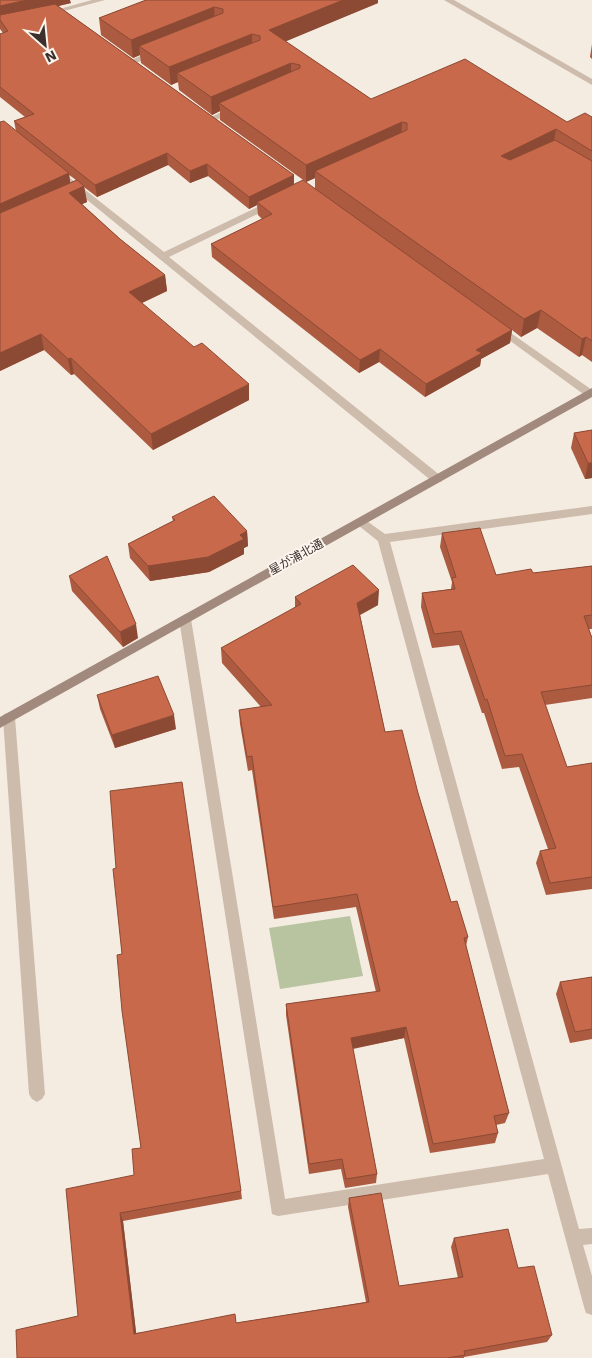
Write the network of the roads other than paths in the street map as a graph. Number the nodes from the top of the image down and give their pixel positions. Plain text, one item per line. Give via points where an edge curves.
1 (101, 0) edge
2 (448, 0) edge
3 (43, 14) edge
4 (166, 48) edge
5 (131, 62) edge
6 (592, 82) edge
7 (245, 105) edge
8 (211, 119) edge
9 (44, 160) edge
10 (278, 200) edge
11 (164, 256) junction
12 (487, 319) edge
13 (591, 393) edge
14 (437, 479) junction
15 (592, 510) edge
16 (360, 522) junction
17 (383, 539) junction
18 (185, 619) junction
19 (4, 720) edge
20 (37, 1094) dead end
21 (554, 1165) junction
22 (592, 1236) edge
23 (573, 1238) junction
24 (592, 1307) edge

1 - 3 street via 64,13
2 - 6 street
4 - 5 street
7 - 8 street
9 - 11 street via 76,192
10 - 11 street
11 - 14 street
12 - 13 street
13 - 14 street, 星が浦北通
14 - 16 street, 星が浦北通
15 - 17 street
16 - 17 street
16 - 18 street, 星が浦北通
17 - 21 street
18 - 19 street, 星が浦北通
18 - 21 street via 278,1208
19 - 20 street
21 - 23 street
22 - 23 street
23 - 24 street

